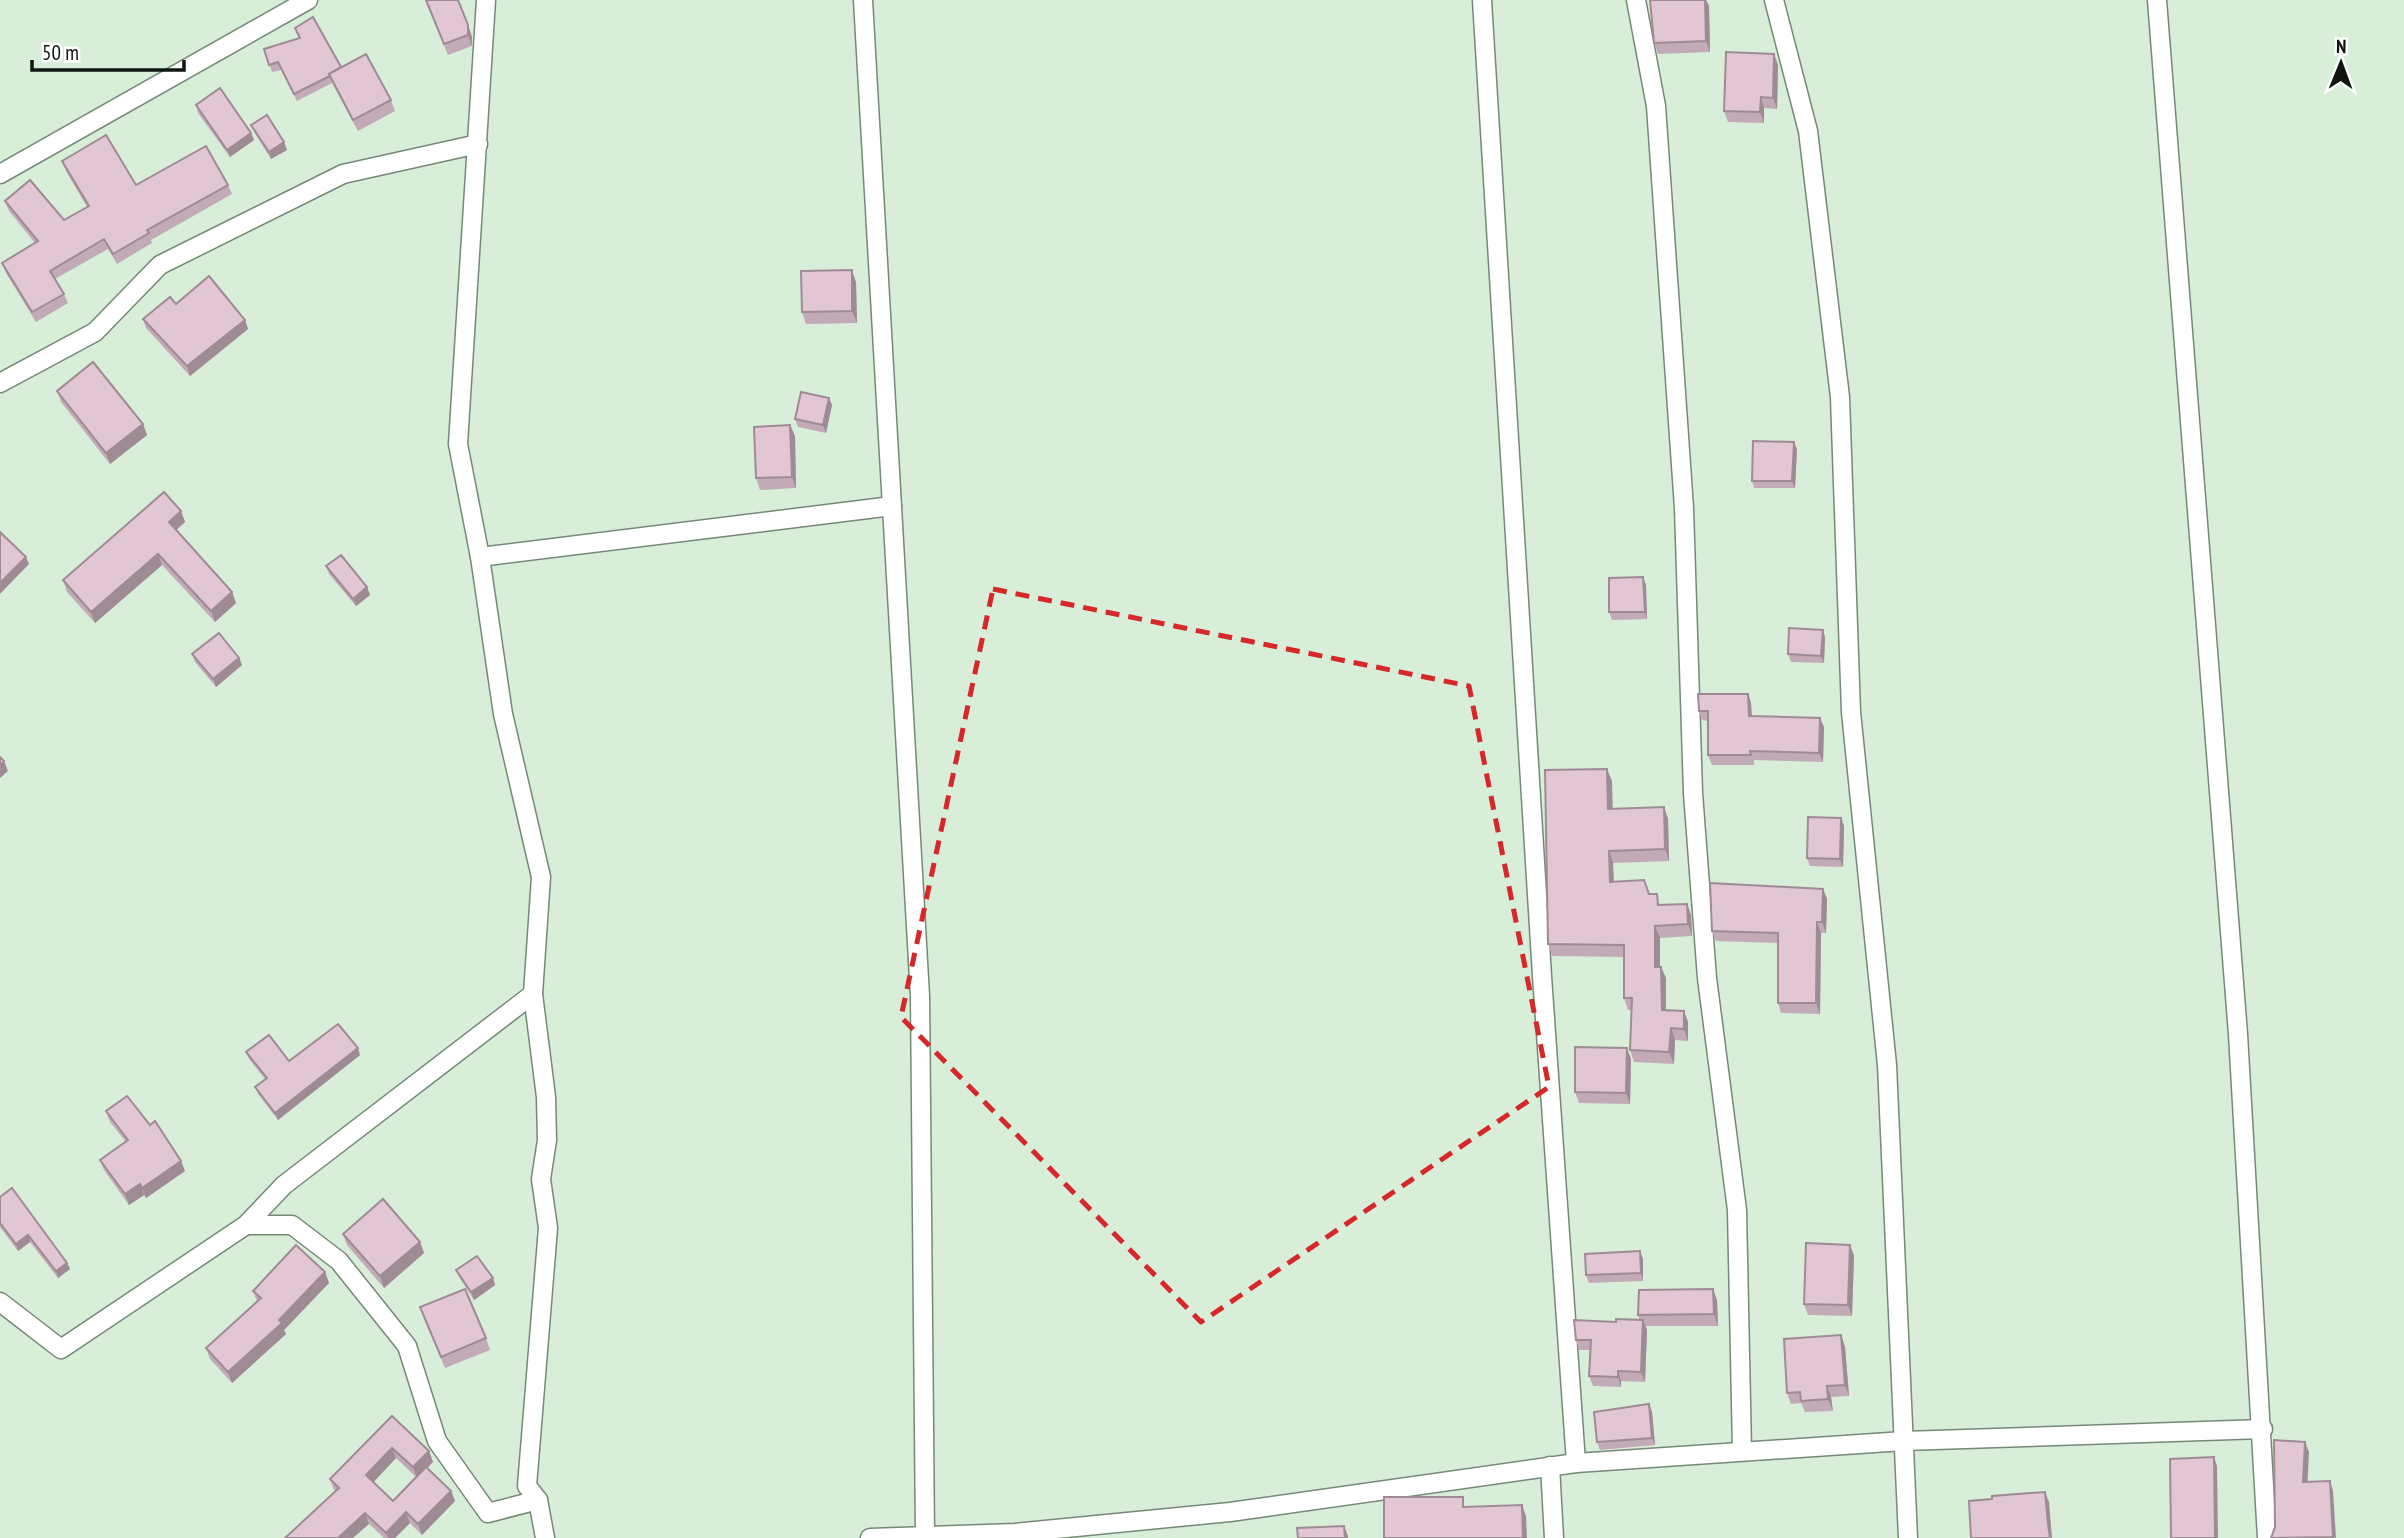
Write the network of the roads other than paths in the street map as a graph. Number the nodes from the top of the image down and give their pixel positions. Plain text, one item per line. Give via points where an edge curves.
1 (308, 0) edge
2 (486, 0) edge
3 (863, 0) edge
4 (1482, 0) edge
5 (1636, 0) edge
6 (1774, 0) edge
7 (2157, 0) edge
8 (478, 144) junction
9 (0, 174) edge
10 (0, 383) edge
11 (892, 506) junction
12 (480, 556) junction
13 (533, 993) junction
14 (246, 1225) junction
15 (0, 1303) edge
16 (2263, 1429) junction
17 (1904, 1441) junction
18 (1742, 1451) junction
19 (1576, 1463) junction
20 (1550, 1466) junction
21 (538, 1500) junction
22 (925, 1536) junction
23 (1015, 1536) edge
24 (545, 1538) edge
25 (870, 1538) edge
26 (877, 1538) edge
27 (1554, 1538) edge
28 (1908, 1538) edge
29 (2267, 1538) edge

1 - 9 street
2 - 8 street
3 - 11 street
4 - 19 street
5 - 18 street via 1656,106 1684,508 1693,793 1707,978 1737,1210
6 - 17 street via 1808,131 1840,397 1851,712 1887,1065
7 - 16 street via 2234,979
8 - 10 street via 343,174 160,265 94,332
8 - 12 street via 458,444
11 - 12 street
11 - 22 street via 920,996
12 - 13 street via 503,714 541,877
13 - 14 street via 284,1185
13 - 21 street via 546,1097 547,1140 541,1180 548,1228 527,1486
14 - 15 street via 61,1349
14 - 21 street via 292,1225 339,1261 407,1346 437,1441 488,1513
16 - 17 street
16 - 29 street
17 - 18 street
17 - 28 street
18 - 19 street
19 - 20 street
20 - 23 street via 1230,1512
20 - 27 street
21 - 24 street
22 - 23 street
22 - 26 street
25 - 26 street

